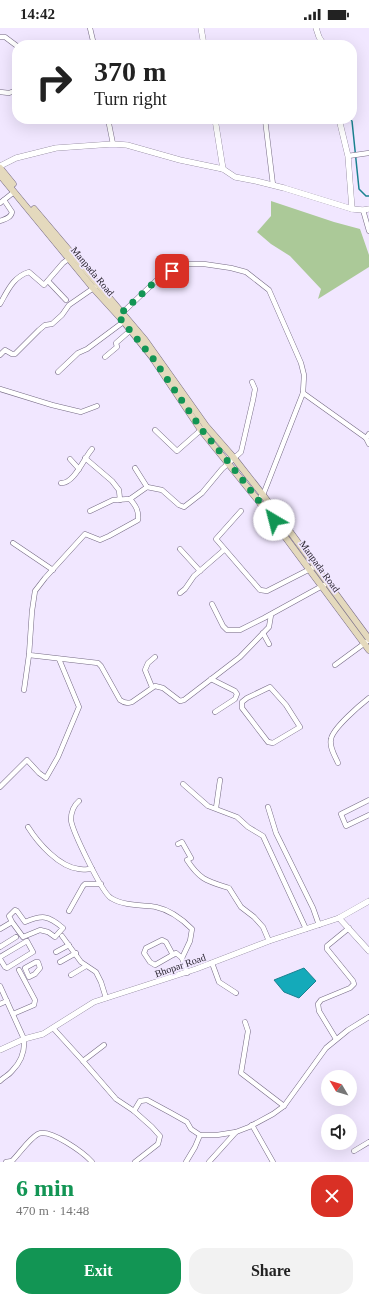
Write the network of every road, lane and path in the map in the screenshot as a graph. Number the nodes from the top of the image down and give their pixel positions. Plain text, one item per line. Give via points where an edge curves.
1 (90, 28) edge
2 (201, 28) edge
3 (316, 28) edge
4 (0, 37) edge
5 (93, 40) edge
6 (203, 40) edge
7 (321, 40) edge
8 (12, 42) edge
9 (0, 92) edge
10 (12, 92) edge
11 (109, 124) edge
12 (216, 124) edge
13 (266, 124) edge
14 (340, 124) edge
15 (113, 144) junction
16 (369, 153) edge
17 (348, 156) junction
18 (0, 167) edge
19 (223, 169) junction
20 (0, 175) edge
21 (273, 185) junction
22 (14, 192) junction
23 (22, 198) junction
24 (2, 201) edge
25 (352, 208) junction
26 (369, 209) edge
27 (363, 210) junction
28 (0, 221) edge
29 (369, 231) edge
30 (71, 257) junction
31 (48, 281) junction
32 (95, 287) junction
33 (66, 300) dead end
34 (0, 304) edge
35 (120, 314) junction
36 (126, 320) junction
37 (132, 329) junction
38 (0, 355) edge
39 (105, 358) dead end
40 (58, 372) dead end
41 (252, 382) dead end
42 (0, 389) edge
43 (303, 393) junction
44 (97, 406) dead end
45 (204, 428) junction
46 (155, 430) dead end
47 (367, 436) edge
48 (369, 444) edge
49 (92, 449) dead end
50 (85, 458) junction
51 (70, 459) dead end
52 (231, 460) junction
53 (135, 468) dead end
54 (79, 469) junction
55 (61, 483) dead end
56 (147, 486) junction
57 (263, 495) junction
58 (130, 499) junction
59 (257, 499) junction
60 (120, 500) junction
61 (90, 511) dead end
62 (241, 511) dead end
63 (13, 543) dead end
64 (180, 549) dead end
65 (224, 550) junction
66 (313, 568) junction
67 (53, 570) junction
68 (200, 571) junction
69 (328, 582) junction
70 (322, 586) junction
71 (180, 593) dead end
72 (212, 604) dead end
73 (271, 615) junction
74 (263, 633) junction
75 (367, 641) edge
76 (269, 644) dead end
77 (369, 650) edge
78 (29, 656) junction
79 (154, 657) dead end
80 (59, 660) junction
81 (335, 665) dead end
82 (211, 679) junction
83 (152, 687) junction
84 (24, 690) dead end
85 (369, 698) edge
86 (286, 705) joint
87 (215, 712) dead end
88 (338, 763) dead end
89 (220, 780) dead end
90 (183, 784) dead end
91 (0, 787) edge
92 (369, 800) edge
93 (78, 801) dead end
94 (268, 807) dead end
95 (216, 808) junction
96 (369, 815) edge
97 (28, 827) dead end
98 (178, 844) dead end
99 (92, 869) junction
100 (101, 884) junction
101 (369, 901) edge
102 (69, 911) dead end
103 (340, 918) junction
104 (12, 922) junction
105 (319, 925) junction
106 (349, 928) junction
107 (0, 929) edge
108 (306, 929) junction
109 (62, 936) dead end
110 (16, 937) dead end
111 (269, 941) junction
112 (69, 945) junction
113 (0, 947) edge
114 (369, 951) edge
115 (56, 952) dead end
116 (76, 953) junction
117 (173, 955) junction
118 (0, 958) edge
119 (182, 958) junction
120 (60, 962) dead end
121 (212, 963) junction
122 (86, 966) junction
123 (19, 970) dead end
124 (187, 972) junction
125 (71, 975) dead end
126 (0, 986) edge
127 (236, 993) dead end
128 (106, 998) junction
129 (7, 1001) junction
130 (0, 1004) edge
131 (13, 1014) junction
132 (369, 1017) edge
133 (245, 1022) dead end
134 (52, 1028) junction
135 (24, 1039) junction
136 (336, 1039) junction
137 (104, 1045) dead end
138 (0, 1050) edge
139 (83, 1061) junction
140 (0, 1081) edge
141 (284, 1106) junction
142 (134, 1111) junction
143 (252, 1125) junction
144 (236, 1132) junction
145 (200, 1134) junction
146 (369, 1142) edge
147 (354, 1151) dead end
148 (6, 1162) edge
149 (92, 1162) edge
150 (135, 1162) edge
151 (186, 1162) edge
152 (209, 1162) edge
153 (273, 1162) edge

1 - 5 street
2 - 6 street
3 - 7 street
4 - 8 street via 5,37
9 - 10 street
11 - 15 street
12 - 19 street
13 - 21 street
14 - 17 street
15 - 18 street via 56,148 16,158
15 - 19 street via 127,145
16 - 17 street
17 - 25 street
18 - 23 main road, Manpada Road
19 - 21 street via 235,177
20 - 22 main road, Manpada Road
21 - 25 street
22 - 23 main road, Manpada Road
22 - 24 street
23 - 30 main road, Manpada Road
24 - 28 street via 12,215
25 - 27 street
26 - 27 street
27 - 29 street
30 - 31 street
30 - 32 main road, Manpada Road
31 - 33 street
31 - 34 street via 43,284 29,272 19,276
32 - 35 main road, Manpada Road
32 - 38 street via 69,305 52,324 45,325 39,330 15,354 5,350
35 - 36 main road, Manpada Road
35 - 43 street via 159,278 185,264 204,264 246,272 270,290 301,363 304,375
36 - 37 main road, Manpada Road
36 - 40 street via 78,353
37 - 39 street via 116,343 117,348
37 - 45 main road, Manpada Road
41 - 52 street via 253,400 241,452
42 - 44 street via 81,412
43 - 47 street
43 - 57 street
45 - 46 street via 177,451
45 - 52 main road, Manpada Road
47 - 48 street
49 - 50 street
50 - 54 street
50 - 60 street via 112,480 120,490
51 - 54 street
52 - 56 street via 202,493 184,507 179,506 162,490
52 - 57 main road, Manpada Road
52 - 59 main road, Manpada Road
53 - 56 street
54 - 55 street via 70,480
56 - 58 street
57 - 59 street
57 - 66 main road, Manpada Road
58 - 60 street
58 - 67 street via 136,506 138,520 100,540 85,534
59 - 66 main road, Manpada Road
60 - 61 street via 113,500
62 - 65 street via 216,538
63 - 67 street
64 - 68 street
65 - 66 street via 257,588 263,591
65 - 68 street
66 - 69 main road, Manpada Road
66 - 70 main road, Manpada Road
67 - 78 street via 35,591 33,598
68 - 71 street
69 - 70 street
69 - 75 main road, Manpada Road
70 - 73 street
70 - 75 main road, Manpada Road
72 - 73 street via 227,630 240,630
73 - 74 street via 269,627
74 - 76 street
74 - 82 street via 240,657
75 - 77 main road, Manpada Road
75 - 81 street
78 - 80 street
78 - 84 street
79 - 83 street via 145,670
80 - 83 street via 98,663 124,703 132,702
80 - 91 street via 79,707 58,757 46,778 27,760
82 - 83 street via 180,701 163,688
82 - 87 street via 237,694 235,699
85 - 88 street via 351,713 331,737 331,747
86 - 86 street via 300,727 273,743 268,742 242,708 242,702 247,698 270,687
89 - 95 street
90 - 95 street via 208,806
92 - 96 street via 341,814 346,826
93 - 99 street via 72,810 71,821
94 - 105 street via 276,833
95 - 108 street via 237,817 263,836
97 - 99 street via 38,843 60,861 80,869
98 - 111 street via 182,842 191,858 187,860 195,872 208,882 229,888 241,907 263,927
99 - 100 street
100 - 102 street via 85,884
100 - 119 street via 110,898 125,903 157,907 182,919 192,929 190,941
101 - 103 street, Bhopar Road
103 - 105 street, Bhopar Road
103 - 106 street
104 - 104 street via 23,937 40,930 55,937 63,928 46,917 25,922 16,910 9,916
104 - 107 street
105 - 108 street, Bhopar Road
106 - 114 street
106 - 136 street via 330,943 327,949 354,984 321,1000 318,1004 319,1011
108 - 111 street, Bhopar Road
109 - 112 street
110 - 113 street
111 - 121 street, Bhopar Road
112 - 115 street
112 - 116 street
116 - 120 street
116 - 122 street
117 - 117 street via 155,966 144,953 146,948 162,940 166,942
117 - 119 street via 176,953
118 - 118 street via 27,941 33,952 7,968
119 - 124 street
121 - 124 street, Bhopar Road
121 - 127 street via 219,982
122 - 125 street
122 - 128 street via 99,976
123 - 131 street via 24,974 35,1003
124 - 128 street, Bhopar Road
126 - 129 street
128 - 134 street, Bhopar Road via 87,1006
129 - 130 street
129 - 131 street
131 - 135 street
132 - 136 street
133 - 141 street via 248,1031 241,1073
134 - 135 street, Bhopar Road via 43,1034
134 - 139 street
135 - 138 street, Bhopar Road
135 - 140 street via 25,1048 20,1060
136 - 141 street via 326,1048
137 - 139 street
139 - 142 street via 116,1099
141 - 143 street
142 - 145 street via 140,1101 147,1100 187,1122 191,1129
142 - 150 street via 160,1136 158,1144
143 - 144 street
143 - 153 street
144 - 145 street
144 - 152 street
145 - 151 street
146 - 147 street
148 - 149 street via 12,1161 37,1135 44,1133 79,1150

